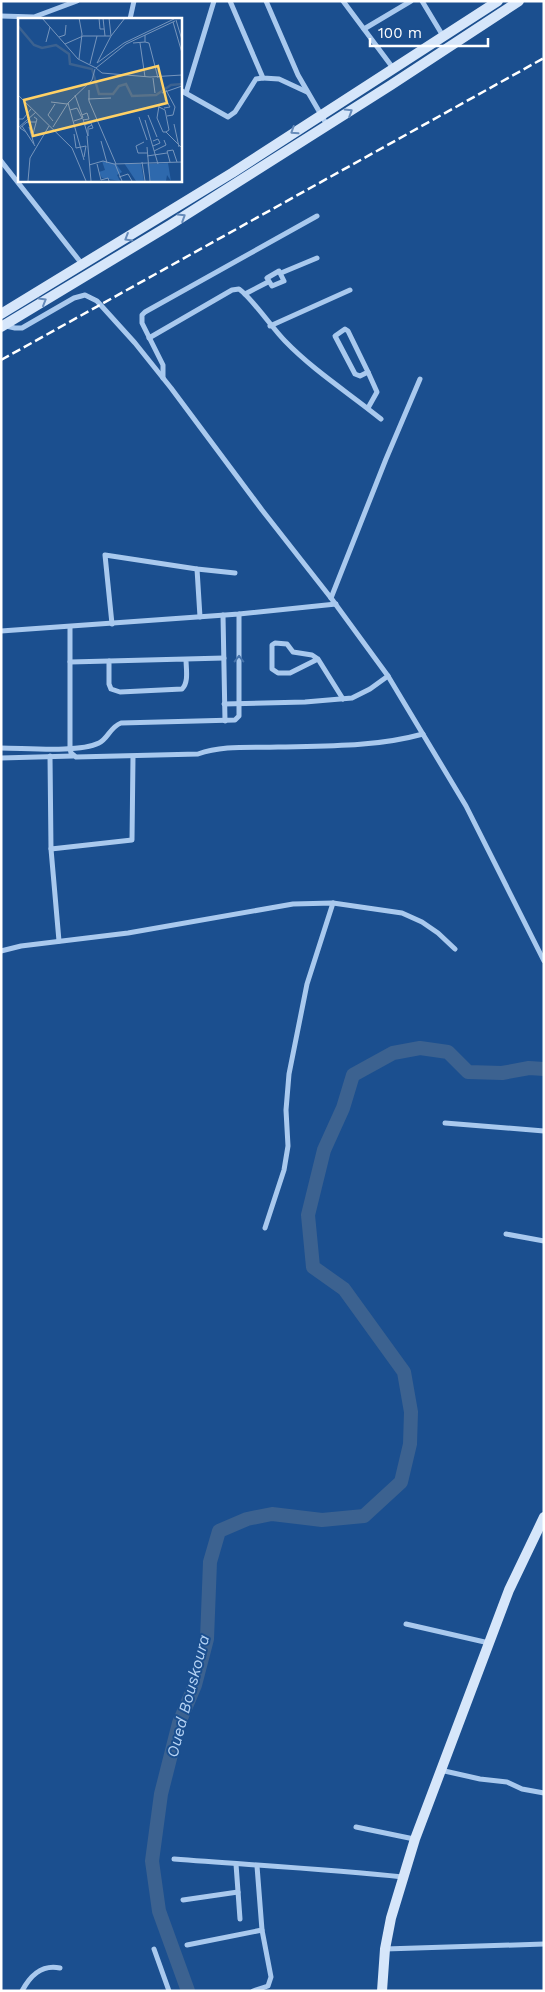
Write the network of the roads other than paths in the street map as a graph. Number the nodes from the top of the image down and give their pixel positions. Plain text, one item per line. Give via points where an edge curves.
1 (77, 1) edge
2 (134, 1) edge
3 (214, 1) edge
4 (230, 1) edge
5 (266, 1) edge
6 (343, 1) edge
7 (411, 1) edge
8 (422, 1) edge
9 (498, 1) edge
10 (520, 1) edge
11 (1, 16) edge
12 (34, 18) edge
13 (130, 18) edge
14 (364, 29) junction
15 (443, 36) junction
16 (393, 68) junction
17 (263, 78) junction
18 (181, 90) edge
19 (307, 92) junction
20 (186, 93) junction
21 (320, 115) junction
22 (327, 125) junction
23 (1, 160) edge
24 (317, 216) dead end
25 (317, 258) dead end
26 (82, 264) junction
27 (281, 274) junction
28 (268, 282) junction
29 (350, 290) dead end
30 (244, 294) junction
31 (1, 314) edge
32 (2, 326) edge
33 (270, 326) junction
34 (149, 338) junction
35 (368, 372) junction
36 (163, 378) junction
37 (420, 379) dead end
38 (368, 408) junction
39 (382, 419) dead end
40 (197, 569) junction
41 (234, 573) dead end
42 (331, 598) junction
43 (336, 604) junction
44 (240, 614) junction
45 (223, 616) junction
46 (200, 617) junction
47 (1, 624) edge
48 (112, 624) junction
49 (70, 627) junction
50 (2, 631) edge
51 (224, 658) junction
52 (186, 659) junction
53 (318, 659) junction
54 (109, 661) junction
55 (70, 662) junction
56 (388, 676) junction
57 (343, 699) junction
58 (239, 703) junction
59 (224, 704) junction
60 (225, 722) junction
61 (423, 734) junction
62 (1, 748) edge
63 (42, 748) junction
64 (70, 748) junction
65 (50, 756) junction
66 (73, 756) junction
67 (133, 756) junction
68 (41, 757) junction
69 (1, 758) edge
70 (51, 849) junction
71 (333, 903) junction
72 (59, 941) junction
73 (455, 949) dead end
74 (1, 951) edge
75 (544, 961) edge
76 (445, 1123) dead end
77 (544, 1131) edge
78 (265, 1228) dead end
79 (506, 1234) dead end
80 (544, 1240) edge
81 (544, 1517) edge
82 (406, 1624) dead end
83 (489, 1643) junction
84 (440, 1770) junction
85 (544, 1793) edge
86 (356, 1827) dead end
87 (415, 1840) junction
88 (174, 1859) dead end
89 (236, 1864) junction
90 (257, 1866) junction
91 (403, 1876) junction
92 (238, 1892) junction
93 (183, 1900) dead end
94 (240, 1919) dead end
95 (262, 1930) junction
96 (544, 1944) edge
97 (187, 1945) dead end
98 (154, 1949) dead end
99 (385, 1949) junction
100 (60, 1968) dead end
101 (22, 1991) edge
102 (169, 1991) edge
103 (254, 1991) edge
104 (382, 1991) edge

1 - 12 street
2 - 13 street
3 - 20 street
4 - 17 street
5 - 19 street
6 - 14 street
7 - 14 street
8 - 15 street
9 - 15 street
22 -> 10 street
11 - 12 street
14 - 16 street
15 - 16 street
16 - 21 street
17 - 19 street via 279,80
17 - 20 street via 256,79 235,112 228,117
18 - 20 street
19 - 21 street
21 - 22 street
21 -> 26 street
32 -> 22 street
23 - 26 street
24 - 34 street via 148,309 141,319
25 - 27 street
26 - 31 street
27 - 28 street via 278,271 268,276
27 - 28 street via 282,282 273,286
28 - 30 street
29 - 33 street
30 - 33 street
30 - 34 street via 232,290
32 - 36 street via 22,328 74,298 89,296 103,307
33 - 38 street via 314,368
34 - 36 street via 163,365
35 - 35 street via 348,330 336,334 355,374 360,376
35 - 38 street via 377,392
36 - 42 street
37 - 42 street
38 - 39 street
40 - 41 street
40 - 46 street
40 - 48 street via 105,554
42 - 43 street
43 - 44 street
43 - 56 street
44 - 45 street
58 -> 44 street
45 - 46 street
45 - 51 street
46 - 48 street
47 - 50 street
48 - 49 street
49 - 50 street
49 - 55 street
51 - 52 street
51 - 59 street
52 - 54 street
52 - 54 street via 186,680 182,689 120,692 111,689
53 - 53 street via 290,673 278,673 272,669 272,645 288,644 293,652
53 - 57 street
54 - 55 street
55 - 64 street
56 - 57 street via 360,695
56 - 61 street
57 - 58 street
58 - 59 street
58 - 60 street via 238,718
59 - 60 street
60 - 64 street via 121,723 115,725 98,744
61 - 67 street via 382,743
61 - 75 street via 466,806
62 - 63 street
63 - 64 street
63 - 68 street
64 - 66 street
65 - 66 street
65 - 68 street
65 - 70 street
66 - 67 street
67 - 70 street via 132,840
68 - 69 street
70 - 72 street
71 - 72 street via 293,904 128,933
71 - 73 street via 402,913 422,922
71 - 78 street via 307,984 289,1074 288,1146 284,1170
72 - 74 street
76 - 77 street
79 - 80 street
81 - 83 street via 513,1578
82 - 83 street
83 - 84 street
84 - 85 street via 507,1782
84 - 87 street
86 - 87 street
87 - 91 street
88 - 89 street
89 - 90 street
89 - 92 street
90 - 91 street via 309,1867
90 - 95 street
91 - 99 street
92 - 93 street
92 - 94 street
95 - 97 street
95 - 103 street via 271,1977 268,1986
96 - 99 street
98 - 102 street
99 - 104 street
100 - 101 street via 40,1970 32,1975

